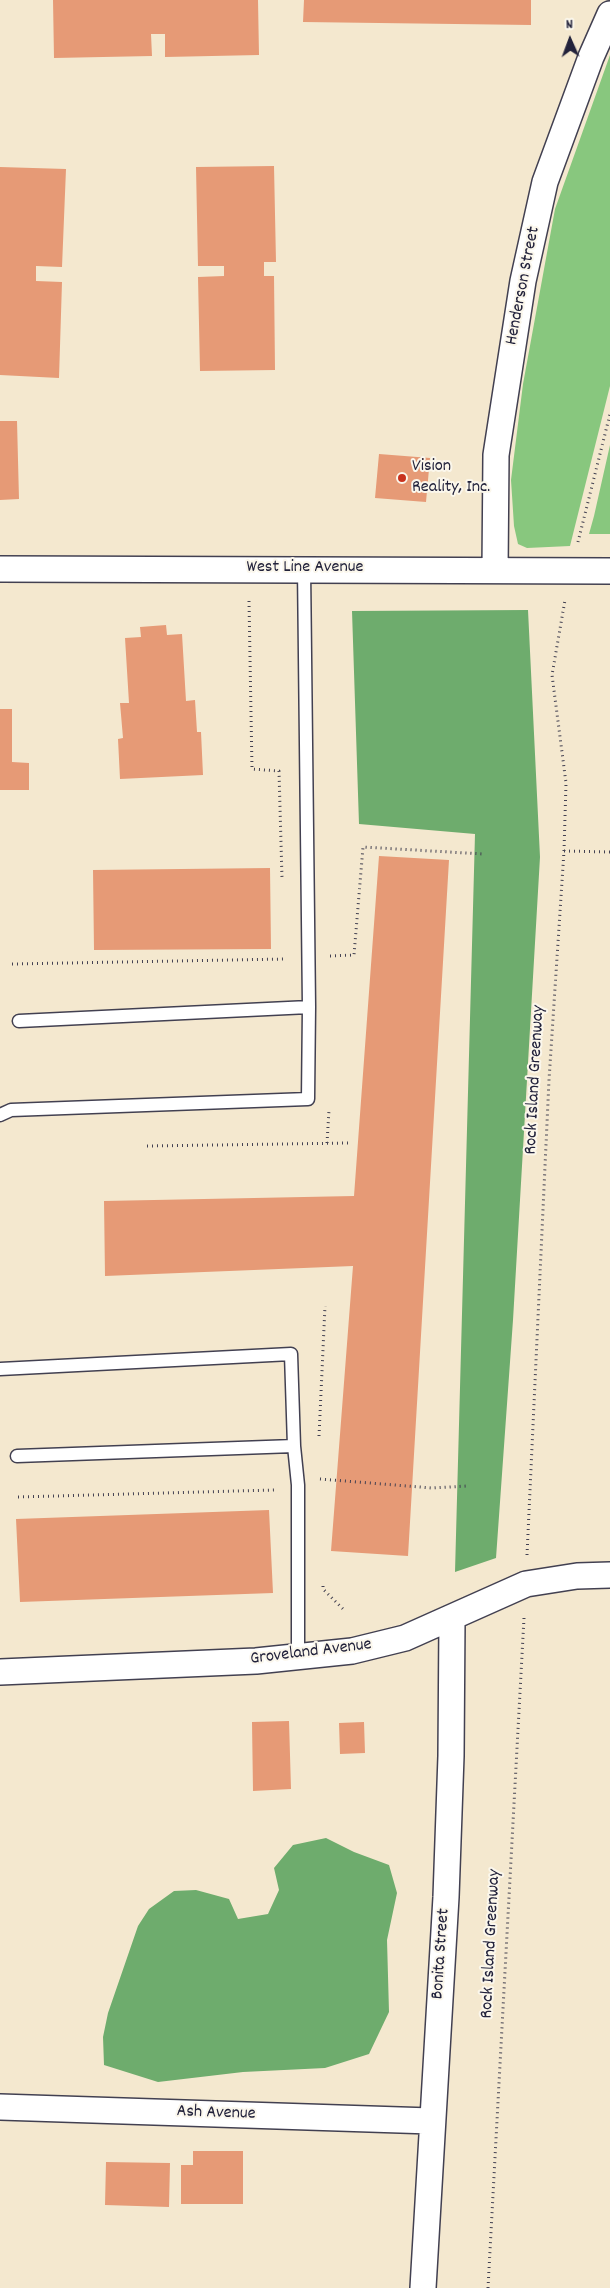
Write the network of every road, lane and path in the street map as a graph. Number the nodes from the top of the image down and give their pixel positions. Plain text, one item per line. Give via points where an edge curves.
1 (610, 14) edge
2 (610, 414) edge
3 (578, 543) dead end
4 (304, 568) junction
5 (0, 569) edge
6 (495, 570) junction
7 (610, 570) edge
8 (565, 599) dead end
9 (248, 601) dead end
10 (564, 852) junction
11 (610, 852) edge
12 (483, 854) dead end
13 (282, 880) dead end
14 (284, 949) dead end
15 (330, 956) dead end
16 (284, 959) junction
17 (291, 959) dead end
18 (12, 964) dead end
19 (309, 1007) junction
20 (19, 1021) dead end
21 (0, 1115) edge
22 (350, 1143) dead end
23 (147, 1146) dead end
24 (325, 1306) dead end
25 (0, 1369) edge
26 (319, 1440) dead end
27 (294, 1446) junction
28 (17, 1456) dead end
29 (317, 1479) dead end
30 (467, 1486) dead end
31 (282, 1490) dead end
32 (18, 1497) dead end
33 (527, 1564) dead end
34 (610, 1575) edge
35 (323, 1580) dead end
36 (343, 1609) dead end
37 (524, 1612) dead end
38 (452, 1619) junction
39 (298, 1656) junction
40 (0, 1672) edge
41 (0, 2107) edge
42 (431, 2121) junction
43 (423, 2288) edge
44 (488, 2288) edge

1 - 6 street, Henderson Street via 545,182 523,281 496,455
2 - 3 path
4 - 5 street, West Line Avenue
4 - 6 street, West Line Avenue
4 - 19 lane
6 - 7 street, West Line Avenue
8 - 10 path, Rock Island Greenway via 552,676 566,783
9 - 13 path via 252,769 279,771
10 - 11 path
10 - 33 path, Rock Island Greenway via 549,1080
12 - 15 path via 363,847 354,955
14 - 16 path
16 - 17 path
16 - 18 path
19 - 20 lane
19 - 21 lane via 308,1099 11,1110
22 - 23 path
24 - 26 path
25 - 27 lane via 291,1354
27 - 28 lane
27 - 39 lane via 298,1485
29 - 30 path via 432,1488
31 - 32 path
34 - 38 street, Groveland Avenue via 577,1576 526,1584
35 - 36 path via 324,1589
37 - 44 path, Rock Island Greenway
38 - 39 street, Groveland Avenue via 405,1638 352,1651
38 - 42 street, Bonita Street via 446,1897
39 - 40 street, Groveland Avenue via 256,1661
41 - 42 street, Ash Avenue
42 - 43 street, Bonita Street

